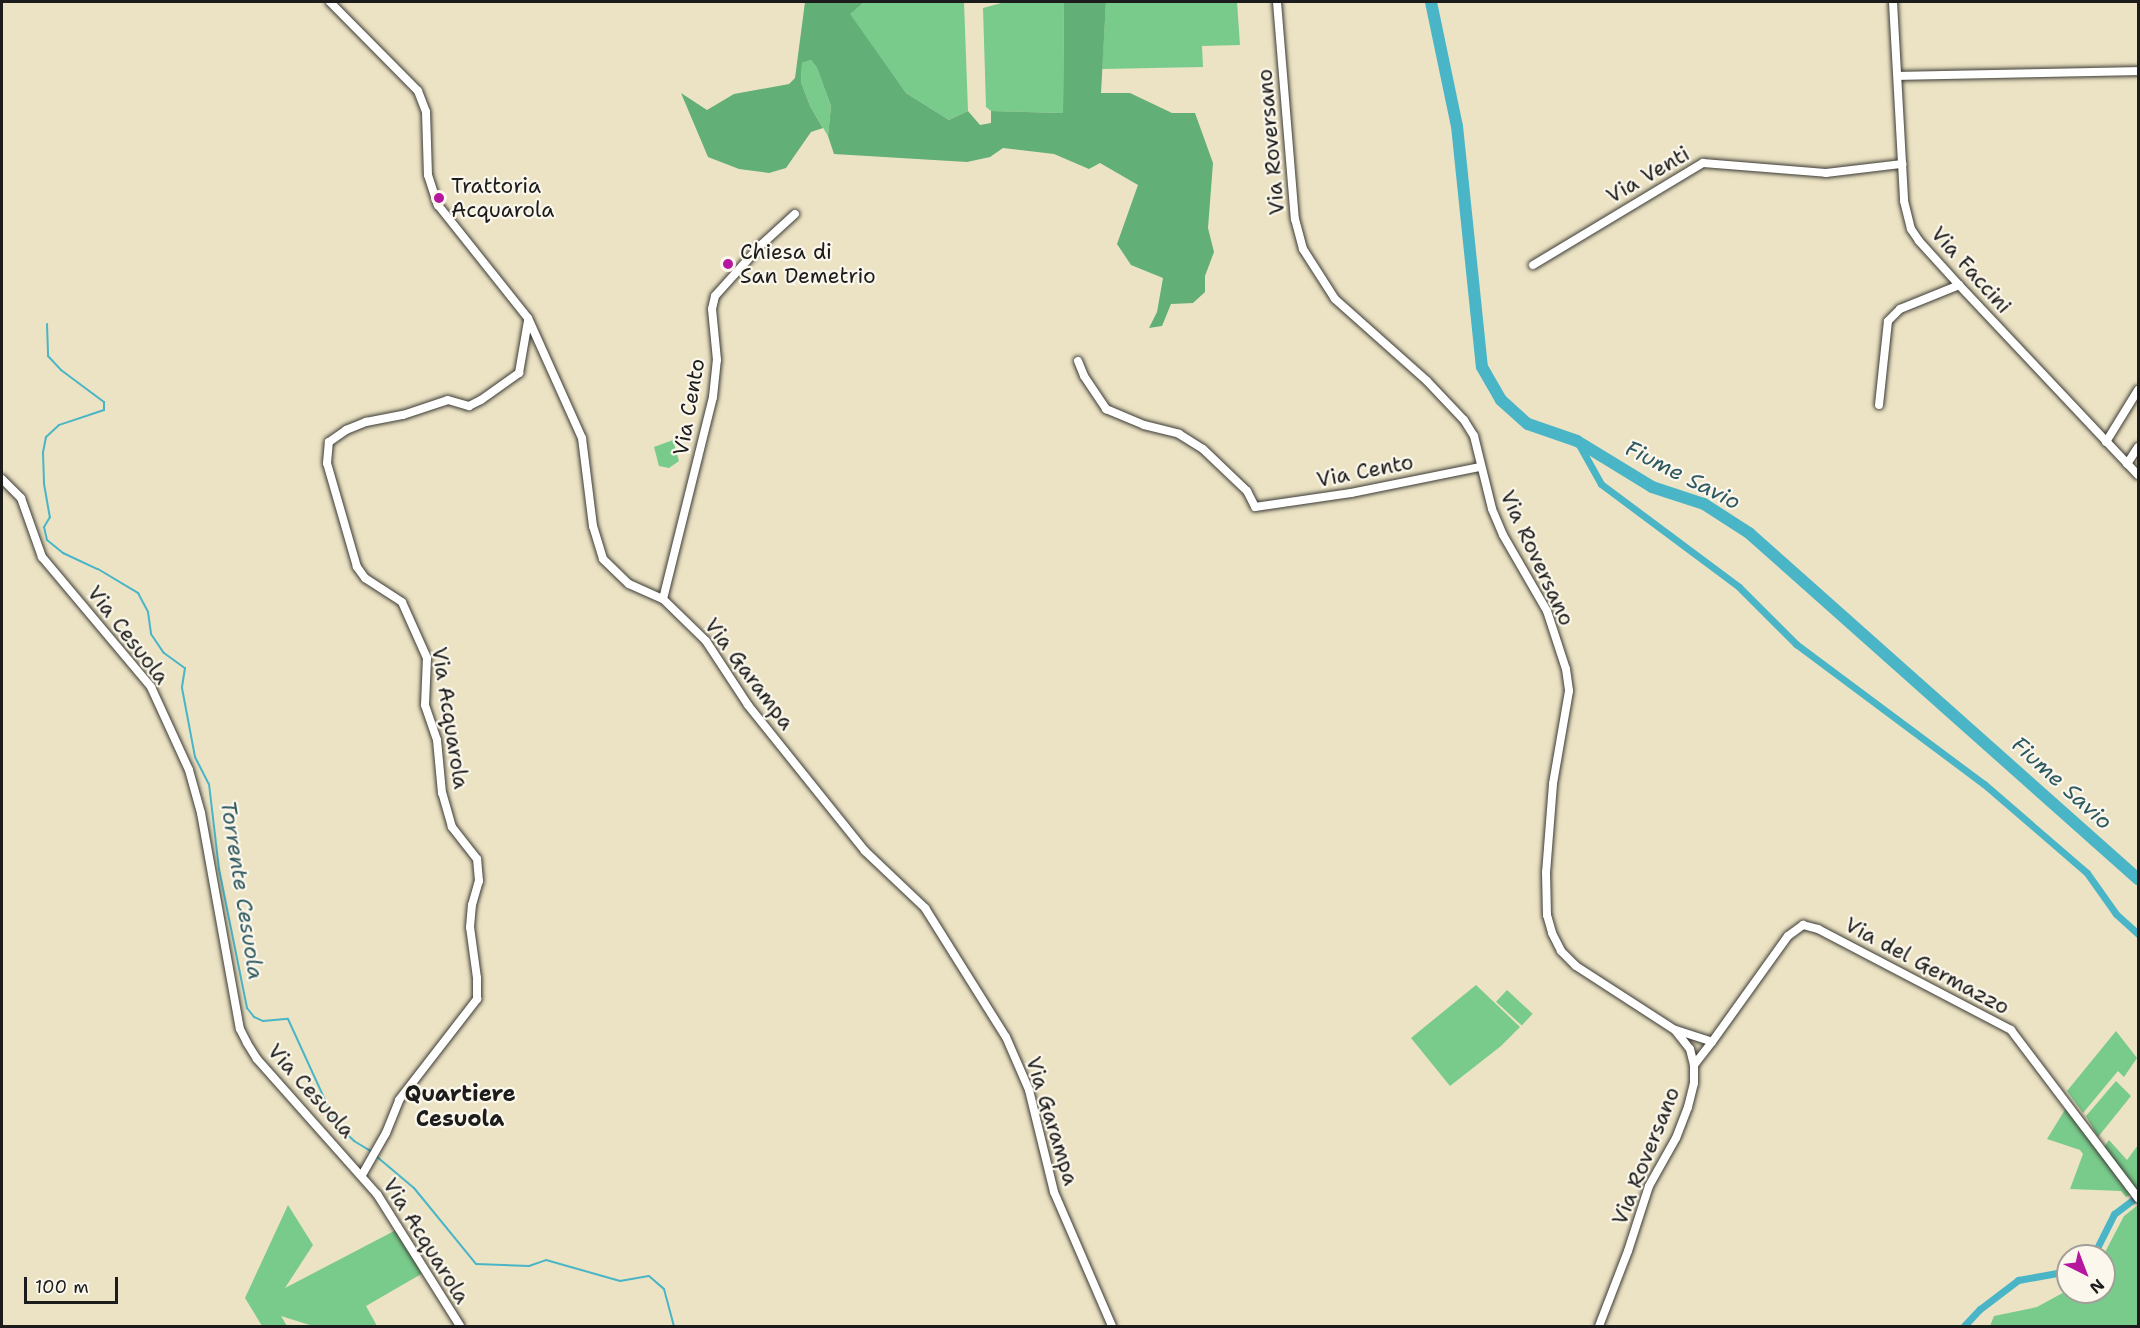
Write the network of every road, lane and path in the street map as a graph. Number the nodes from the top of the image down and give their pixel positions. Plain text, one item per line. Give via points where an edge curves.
1 (330, 2) edge
2 (1277, 2) edge
3 (1893, 2) edge
4 (2139, 71) edge
5 (1898, 76) junction
6 (1902, 164) junction
7 (795, 214) dead end
8 (1533, 266) dead end
9 (1959, 285) junction
10 (528, 318) junction
11 (1078, 361) dead end
12 (2139, 390) edge
13 (1879, 405) dead end
14 (2106, 442) junction
15 (2139, 447) edge
16 (2127, 464) junction
17 (1480, 466) junction
18 (2139, 475) edge
19 (2, 479) edge
20 (663, 599) junction
21 (1675, 1030) junction
22 (1712, 1042) junction
23 (1694, 1065) junction
24 (362, 1175) junction
25 (2137, 1195) edge
26 (460, 1326) edge
27 (1112, 1326) edge
28 (1599, 1326) edge

1 - 10 street, Via Garampa via 418,91 426,112 428,175 438,205
2 - 17 street, Via Roversano via 1295,219 1303,249 1335,299 1464,420 1474,436
3 - 5 street, Via Faccini
4 - 5 street
5 - 6 street, Via Faccini
6 - 8 street, Via Venti via 1826,173 1703,163
6 - 9 street, Via Faccini via 1904,201 1911,229
7 - 20 street, Via Cento via 715,296 712,309 717,360 713,397
9 - 13 street via 1900,309 1888,321
9 - 14 street, Via Faccini
10 - 20 street, Via Garampa via 582,438 593,526 603,559 629,584
10 - 24 street, Via Acquarola via 519,373 481,400 469,406 448,400 366,422 329,442 327,463 357,567 365,578 402,602 427,658 425,705 437,740 442,793 452,827 477,859 479,881 470,927 477,999 399,1100
11 - 17 street, Via Cento via 1106,408 1179,434 1203,449 1247,491 1255,507 1351,493
12 - 14 street
14 - 16 street, Via Faccini
15 - 16 street
16 - 18 street, Via Faccini
17 - 21 street, Via Roversano via 1503,535 1547,611 1566,669 1569,691 1553,784 1546,873 1547,915 1552,933 1561,951 1576,966
19 - 24 street, Via Cesuola via 21,498 42,557 150,687 189,770 201,813 240,1029 247,1043
20 - 27 street, Via Garampa via 706,642 748,705 865,851 925,908 1006,1037 1029,1090 1054,1192
21 - 22 street
21 - 23 street, Via Roversano via 1690,1049
22 - 23 street, Via del Germazzo
22 - 25 street, Via del Germazzo via 1788,936 1803,925 1818,929 2011,1030
23 - 28 street, Via Roversano via 1688,1107 1649,1186
24 - 26 street, Via Acquarola

